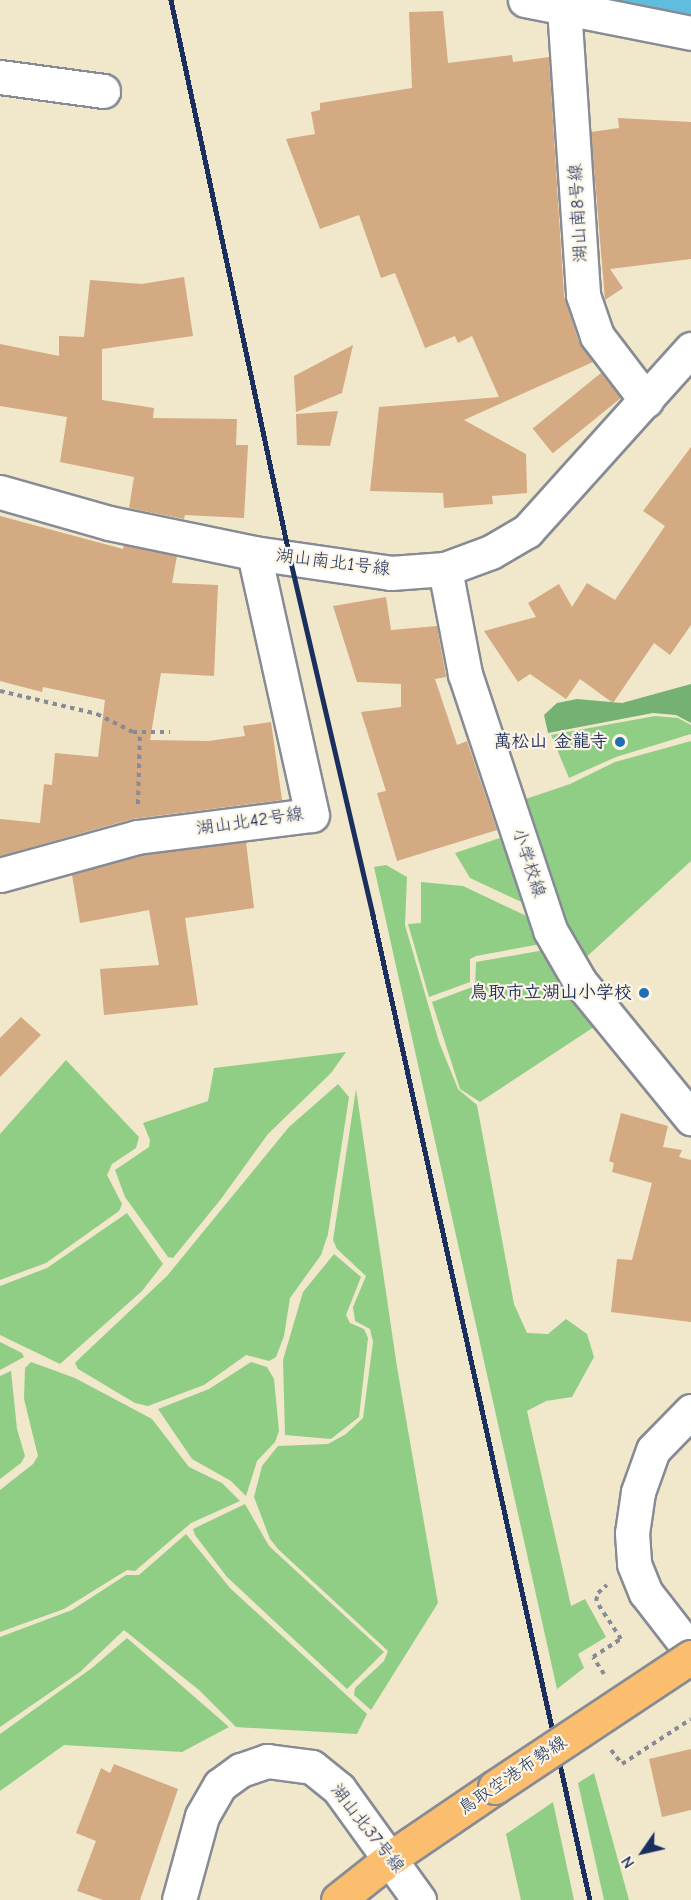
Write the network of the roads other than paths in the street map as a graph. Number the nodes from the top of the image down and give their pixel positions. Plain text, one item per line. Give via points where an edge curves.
1 (525, 0) edge
2 (564, 7) junction
3 (691, 33) edge
4 (0, 76) edge
5 (102, 91) dead end
6 (691, 349) edge
7 (646, 400) junction
8 (0, 492) edge
9 (254, 553) junction
10 (445, 569) junction
11 (0, 875) edge
12 (691, 1118) edge
13 (691, 1411) edge
14 (691, 1651) edge
15 (691, 1657) edge
16 (392, 1857) junction
17 (179, 1900) edge
18 (338, 1900) edge
19 (419, 1900) edge

1 - 2 street
2 - 3 street
2 - 7 street, 湖山南8号線 via 583,295 597,336
4 - 5 street
6 - 7 street, 湖山南北1号線
7 - 10 street, 湖山南北1号線 via 526,531 491,552
8 - 9 street, 湖山南北1号線 via 109,523
9 - 10 street, 湖山南北1号線 via 391,573
9 - 11 street, 湖山北42号線 via 312,815 137,837
10 - 12 street, 小学校線 via 465,674 550,930 580,982
13 - 14 street via 653,1450 638,1492 632,1533 634,1564 646,1593
15 - 16 main road, 鳥取空港布勢線, bridge
16 - 17 street, 湖山北37号線 via 339,1789 312,1767 267,1761 241,1770 220,1785 202,1816
16 - 18 main road, 鳥取空港布勢線
16 - 19 street, 湖山北37号線

